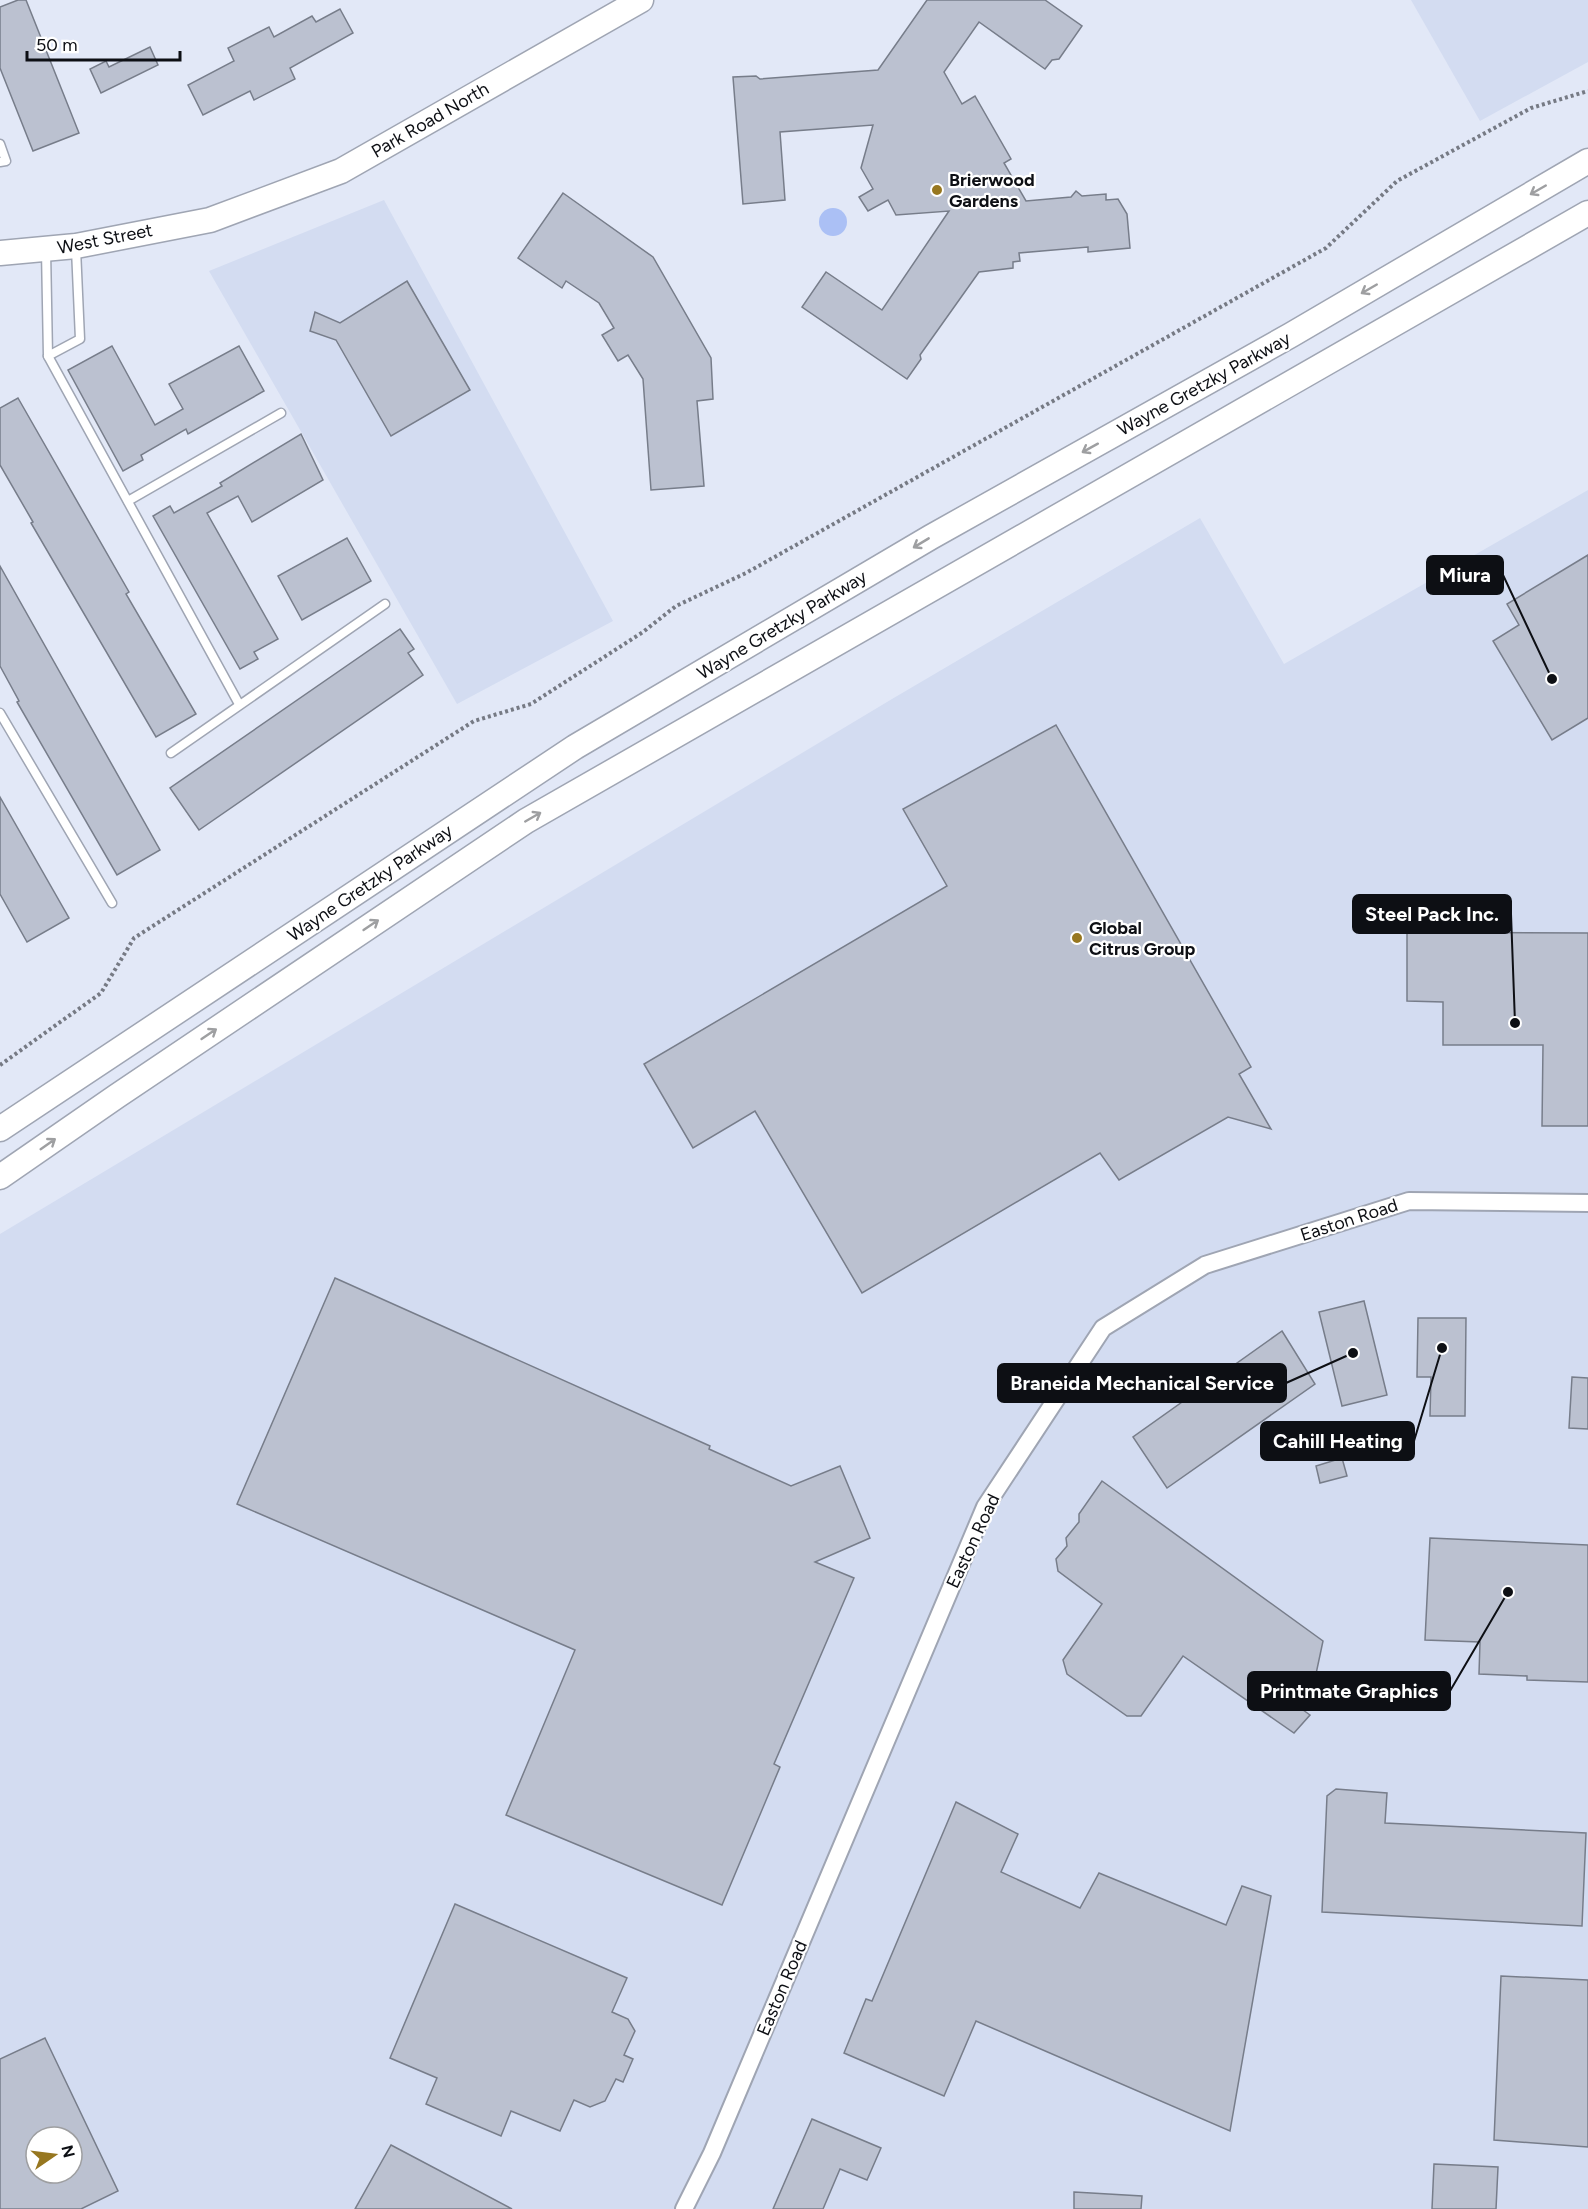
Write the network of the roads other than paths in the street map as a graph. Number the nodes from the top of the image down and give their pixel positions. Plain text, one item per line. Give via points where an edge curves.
1 (641, 0) edge
2 (0, 144) edge
3 (1588, 160) edge
4 (0, 162) edge
5 (1588, 213) edge
6 (210, 220) joint
7 (76, 246) junction
8 (46, 250) junction
9 (0, 253) edge
10 (48, 356) junction
11 (281, 413) dead end
12 (128, 501) junction
13 (385, 604) dead end
14 (239, 704) junction
15 (0, 713) edge
16 (171, 753) dead end
17 (112, 903) dead end
18 (0, 1129) edge
19 (0, 1177) edge
20 (1588, 1203) edge
21 (684, 2209) edge

1 - 6 main road, Park Road North via 340,171
2 - 4 lane via 6,161
3 -> 18 main road, Wayne Gretzky Parkway via 1291,335 931,537 575,747
19 -> 5 main road, Wayne Gretzky Parkway via 526,820
6 - 7 main road, West Street
7 - 8 main road, West Street
7 - 10 lane via 80,339
8 - 9 main road, West Street
8 - 10 lane
10 - 12 lane
11 - 12 lane
12 - 14 lane
13 - 14 lane
14 - 16 lane
15 - 17 lane
20 - 21 street, Easton Road via 1409,1201 1205,1265 1103,1328 985,1507 712,2153

